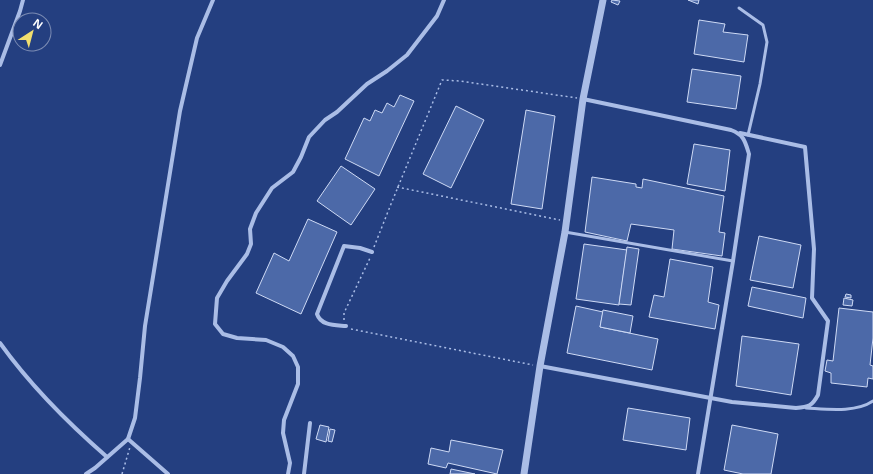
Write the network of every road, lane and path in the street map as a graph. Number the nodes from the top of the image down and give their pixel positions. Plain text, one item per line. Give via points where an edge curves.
1 (23, 0) edge
2 (213, 0) edge
3 (444, 0) edge
4 (602, 0) edge
5 (739, 8) dead end
6 (0, 65) edge
7 (583, 99) junction
8 (740, 133) junction
9 (748, 135) junction
10 (397, 187) junction
11 (566, 221) junction
12 (565, 232) junction
13 (372, 252) junction
14 (733, 261) junction
15 (346, 326) junction
16 (0, 342) edge
17 (540, 366) junction
18 (709, 398) junction
19 (873, 401) edge
20 (806, 408) junction
21 (310, 423) dead end
22 (128, 439) junction
23 (107, 457) junction
24 (86, 474) edge
25 (122, 474) edge
26 (168, 474) edge
27 (288, 474) edge
28 (304, 474) edge
29 (524, 474) edge
30 (698, 474) edge

1 - 6 street
2 - 22 street via 197,38 180,111 145,326 135,418
3 - 27 street via 437,16 407,55 367,84 337,112 324,120 309,137 293,172 272,188 256,213 250,229 251,244 247,254 217,298 215,324 223,334 237,338 266,340 283,347 293,356 298,367 298,384 284,420 290,463
4 - 7 street
5 - 9 lane via 763,25 767,42
7 - 8 street
7 - 10 path via 442,80
7 - 11 street
8 - 9 street
8 - 14 street via 749,154
9 - 20 street via 805,147 814,249 812,298 828,321 818,395
10 - 11 path
10 - 13 path
11 - 12 street
12 - 14 lane
12 - 17 street
13 - 15 path via 344,313
13 - 15 street via 344,246 317,314 324,323
14 - 18 street
15 - 17 path via 351,330
16 - 23 street via 38,388 80,433
17 - 18 street
17 - 29 street
18 - 20 street
18 - 30 street
19 - 20 lane via 866,406 840,409
21 - 28 street
22 - 23 street
22 - 25 path via 130,446
22 - 26 street
23 - 24 street

